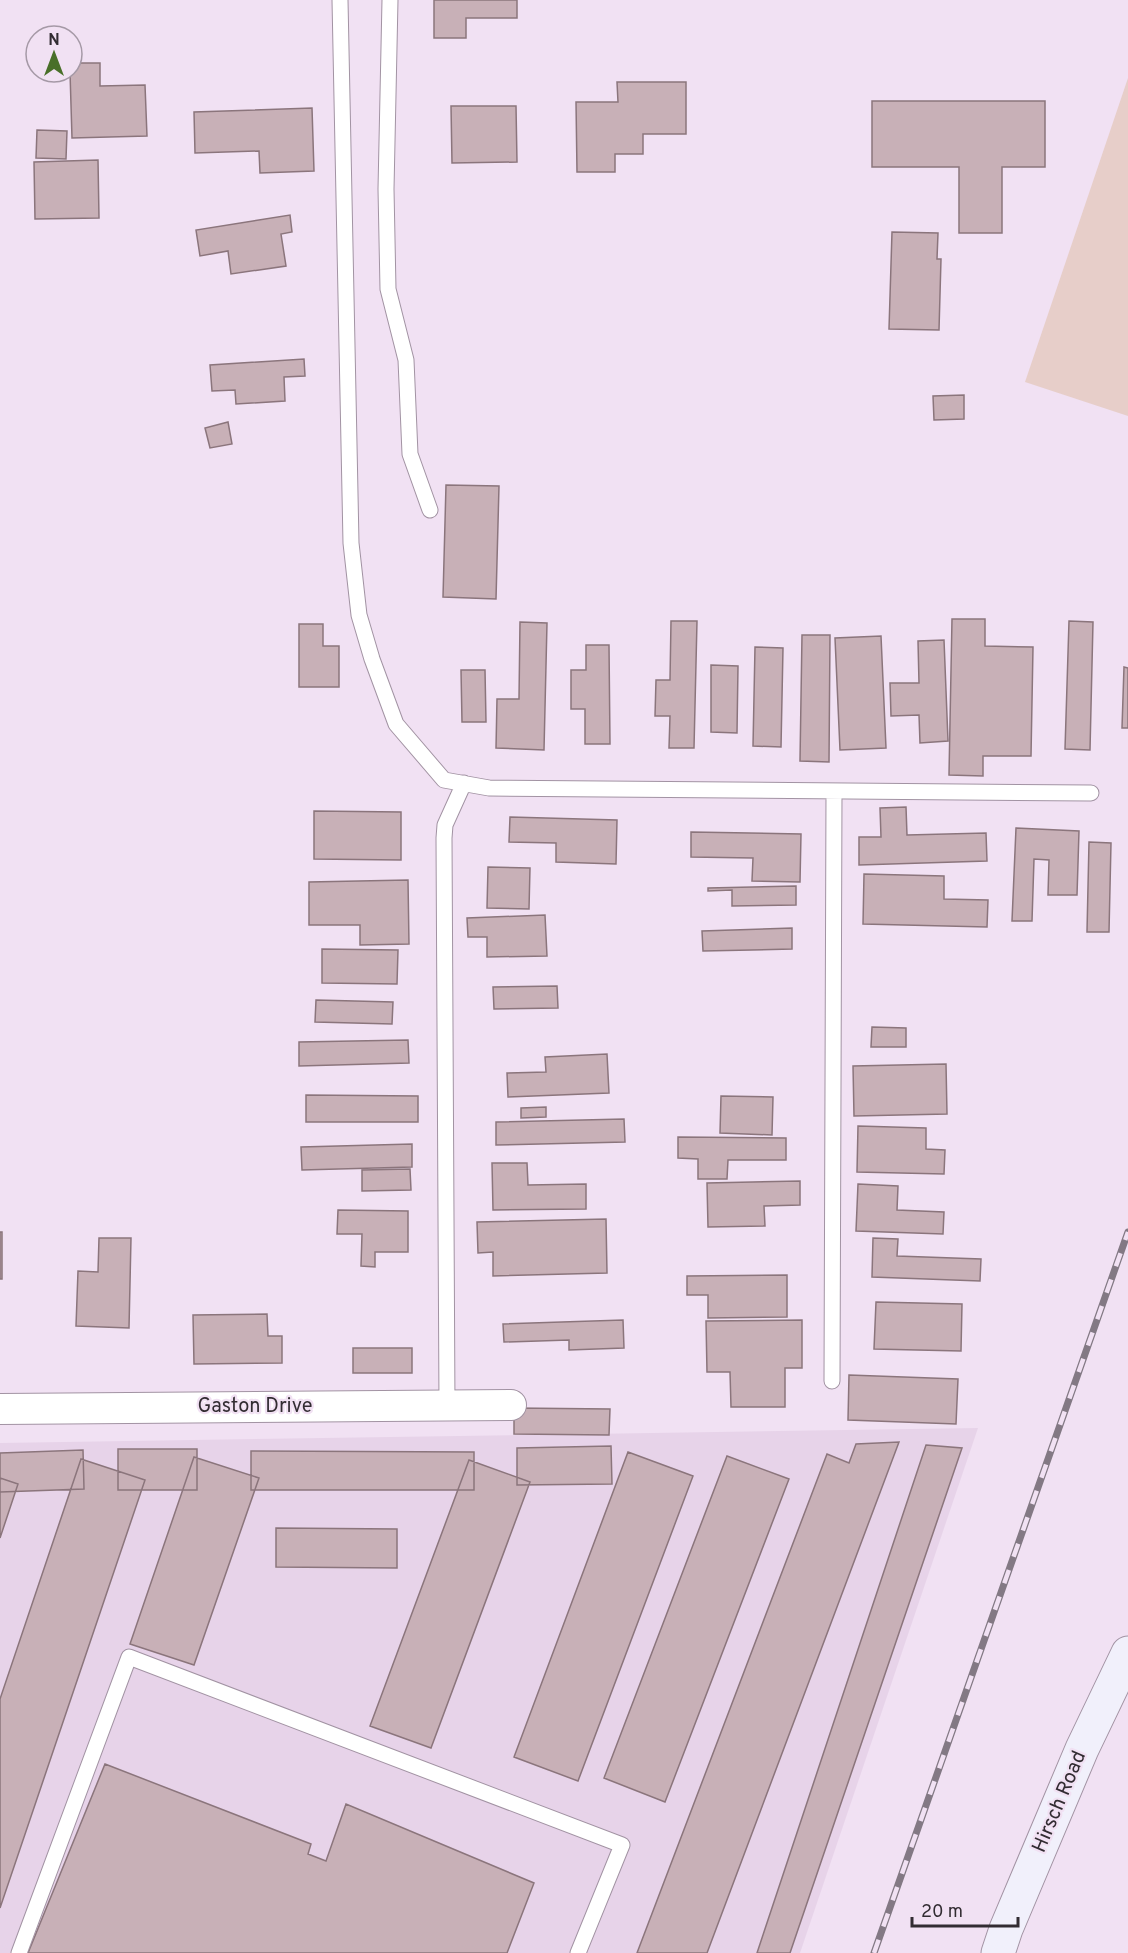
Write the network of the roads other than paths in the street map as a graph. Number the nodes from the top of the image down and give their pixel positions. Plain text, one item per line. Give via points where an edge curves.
1 (340, 0) edge
2 (390, 0) edge
3 (430, 510) dead end
4 (464, 783) junction
5 (834, 792) junction
6 (1091, 793) dead end
7 (832, 1381) dead end
8 (511, 1405) dead end
9 (447, 1406) junction
10 (0, 1409) edge
11 (1128, 1653) edge
12 (19, 1953) edge
13 (578, 1953) edge
14 (998, 1953) edge

1 - 4 lane via 351,543 359,615 396,724 444,780
2 - 3 lane via 388,289 406,360 410,454
4 - 5 lane via 489,788
4 - 9 lane via 445,825 444,838
5 - 6 lane
5 - 7 lane
8 - 9 street, Gaston Drive
9 - 10 street, Gaston Drive
11 - 14 main road, Hirsch Road via 1083,1749
12 - 13 lane via 129,1657 622,1845

